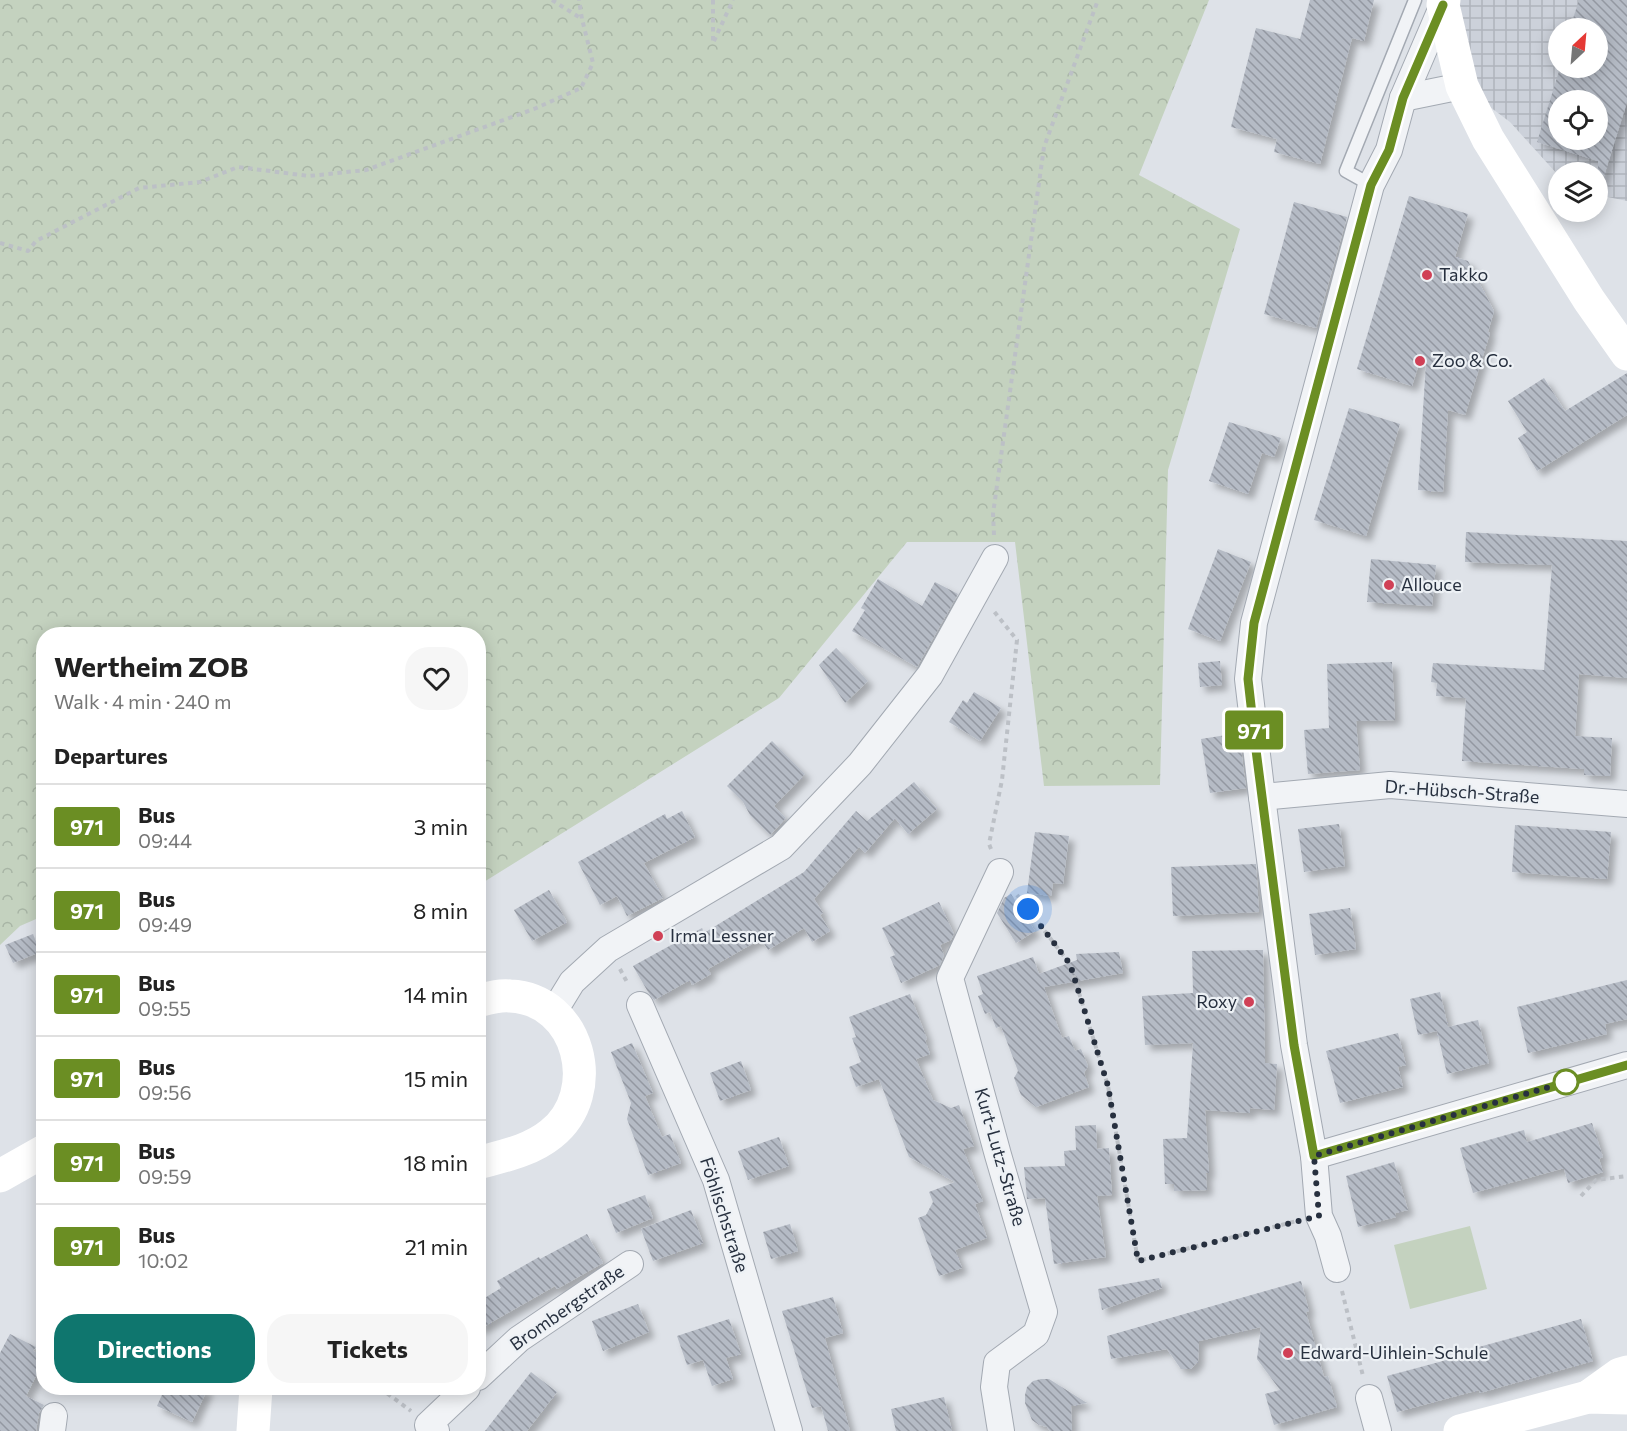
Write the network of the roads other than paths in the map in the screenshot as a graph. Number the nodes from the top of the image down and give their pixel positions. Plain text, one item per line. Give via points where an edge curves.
1 (1434, 2) edge
2 (1462, 86) junction
3 (1403, 98) junction
4 (1371, 185) junction
5 (1627, 354) edge
6 (995, 558) road end
7 (1262, 797) junction
8 (1627, 804) edge
9 (1000, 872) road end
10 (486, 999) edge
11 (640, 1005) road end
12 (553, 1013) junction
13 (1627, 1065) edge
14 (36, 1156) edge
15 (1314, 1156) junction
16 (486, 1161) edge
17 (0, 1176) edge
18 (630, 1264) dead end
19 (1337, 1269) road end
20 (486, 1370) edge
21 (1627, 1372) edge
22 (256, 1395) edge
23 (461, 1395) edge
24 (1588, 1397) junction
25 (1369, 1398) road end
26 (1627, 1398) edge
27 (432, 1428) edge
28 (253, 1431) edge
29 (789, 1431) edge
30 (1001, 1431) edge
31 (1378, 1431) edge
32 (1460, 1431) edge

1 - 2 main road
1 - 3 street
1 - 4 lane via 1346,171
2 - 3 street
2 - 5 main road via 1488,139
3 - 4 street via 1389,150
4 - 7 street via 1254,623 1248,679
6 - 12 street via 930,675 860,764 781,847 608,949 573,982
7 - 8 street, Dr.-Hübsch-Straße via 1390,785
7 - 15 street via 1294,1045
9 - 30 street, Kurt-Lutz-Straße via 950,978 1044,1312 1036,1334 998,1363 994,1387
10 - 12 main road via 527,999
11 - 29 street, Föhlischstraße via 716,1180
12 - 16 main road via 565,1025 577,1051 580,1078 574,1103 552,1134 528,1148
13 - 15 street
14 - 17 main road
15 - 19 street via 1319,1216
18 - 20 street, Brombergstraße via 519,1339
21 - 24 main road
22 - 28 main road
23 - 27 street
24 - 26 main road
24 - 32 main road
25 - 31 street

